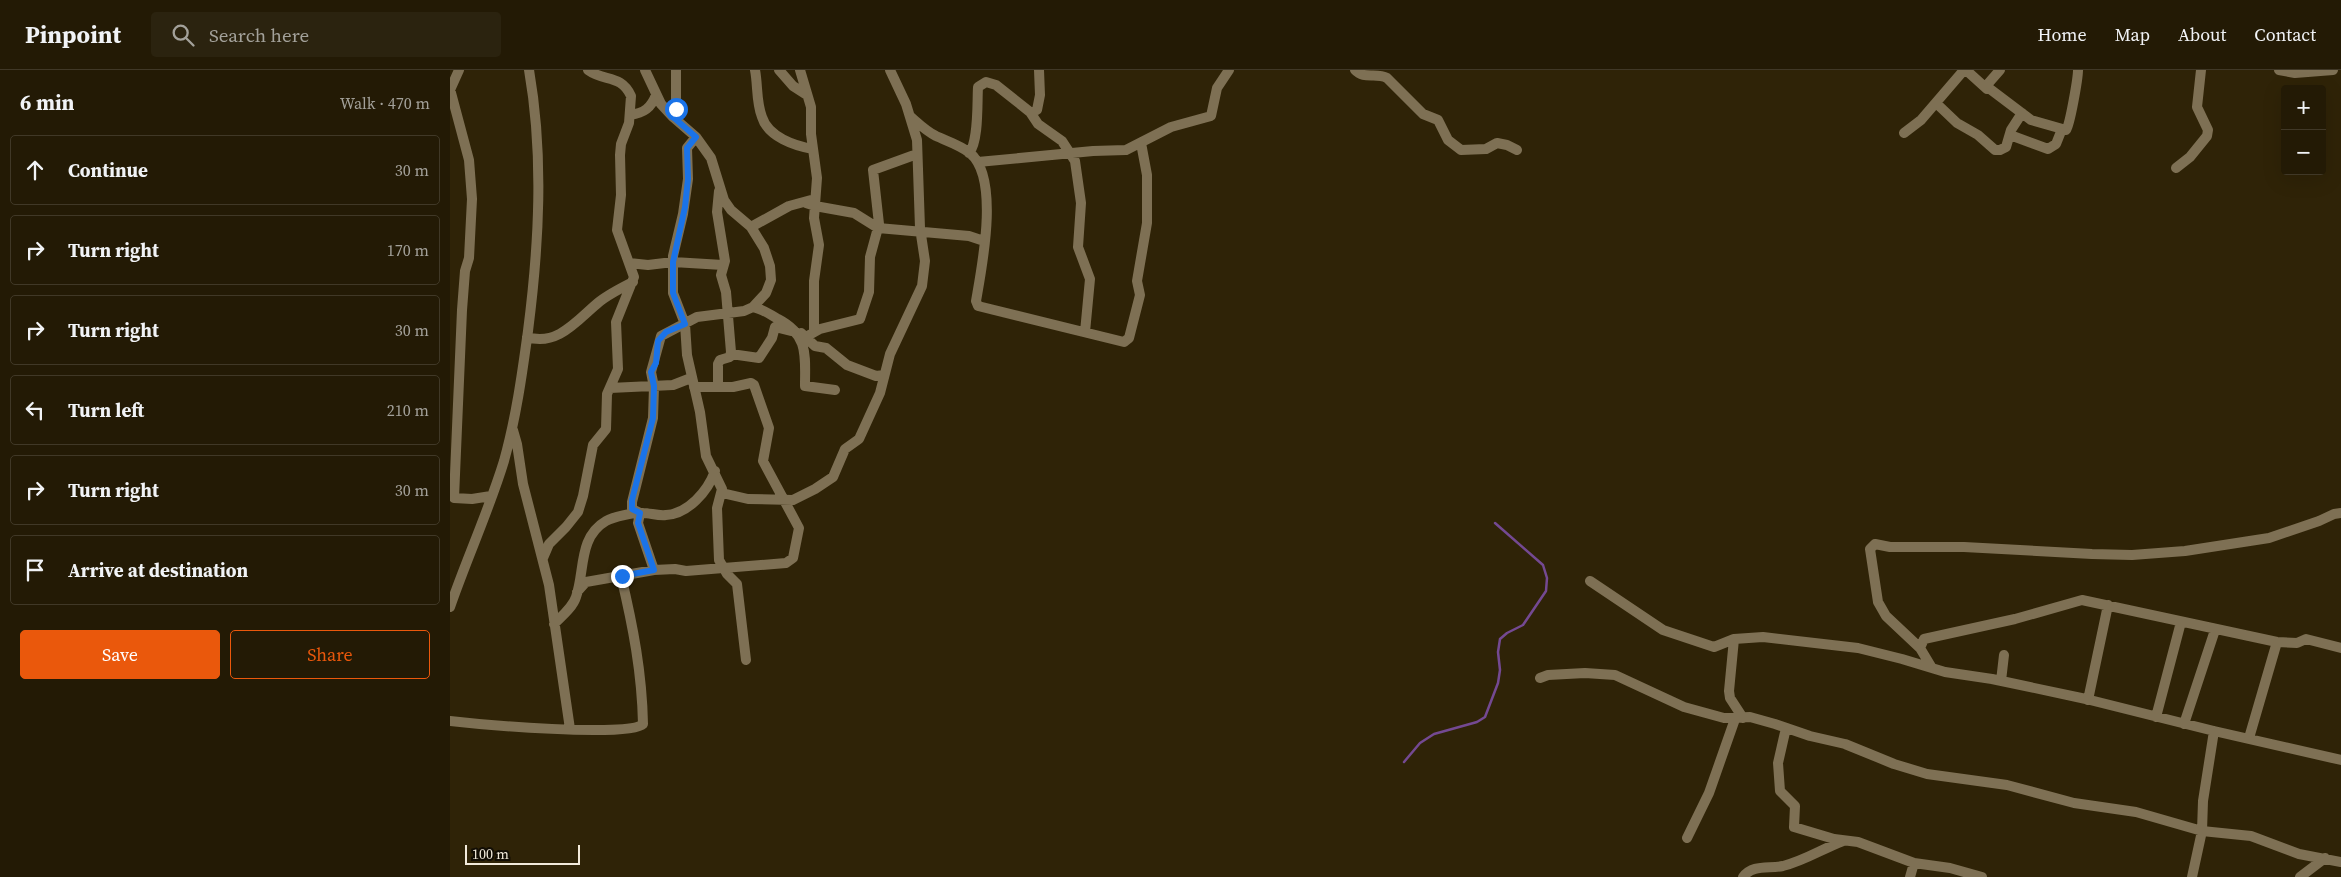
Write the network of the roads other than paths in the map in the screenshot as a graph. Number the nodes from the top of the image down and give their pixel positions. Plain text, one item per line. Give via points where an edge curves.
1 (459, 70) edge
2 (529, 70) edge
3 (588, 70) edge
4 (645, 70) edge
5 (676, 70) edge
6 (755, 70) edge
7 (779, 70) edge
8 (800, 70) edge
9 (890, 70) edge
10 (1040, 70) edge
11 (1229, 70) edge
12 (1355, 70) edge
13 (1965, 70) edge
14 (2000, 70) edge
15 (2078, 70) edge
16 (2201, 70) edge
17 (2279, 70) edge
18 (2333, 70) edge
19 (1986, 86) junction
20 (450, 90) edge
21 (656, 95) junction
22 (807, 95) junction
23 (1936, 103) junction
24 (1030, 112) junction
25 (2022, 113) junction
26 (630, 116) junction
27 (673, 117) junction
28 (911, 117) junction
29 (2062, 129) junction
30 (1904, 133) dead end
31 (2010, 135) junction
32 (696, 137) junction
33 (1141, 143) junction
34 (813, 150) junction
35 (1517, 150) dead end
36 (969, 153) junction
37 (1071, 153) junction
38 (917, 154) junction
39 (978, 162) junction
40 (2176, 168) dead end
41 (719, 187) junction
42 (812, 202) junction
43 (751, 227) junction
44 (878, 228) junction
45 (920, 232) junction
46 (984, 241) junction
47 (673, 262) junction
48 (629, 263) junction
49 (723, 265) junction
50 (633, 282) junction
51 (759, 305) junction
52 (728, 313) junction
53 (685, 324) junction
54 (1084, 332) junction
55 (807, 336) junction
56 (527, 337) junction
57 (731, 354) junction
58 (884, 376) junction
59 (693, 383) junction
60 (654, 386) junction
61 (718, 387) junction
62 (610, 388) junction
63 (835, 390) dead end
64 (512, 429) junction
65 (715, 471) junction
66 (722, 494) junction
67 (491, 496) junction
68 (784, 498) junction
69 (640, 513) junction
70 (2341, 513) edge
71 (543, 558) junction
72 (722, 567) junction
73 (654, 570) junction
74 (622, 576) junction
75 (1590, 581) dead end
76 (577, 592) junction
77 (2108, 606) junction
78 (450, 607) edge
79 (2181, 622) junction
80 (554, 624) junction
81 (2215, 630) junction
82 (1734, 639) junction
83 (2277, 642) junction
84 (1920, 648) junction
85 (2341, 648) edge
86 (2004, 655) dead end
87 (746, 660) dead end
88 (1932, 668) junction
89 (1540, 678) dead end
90 (2001, 681) junction
91 (2088, 700) junction
92 (2156, 717) junction
93 (1739, 718) junction
94 (450, 721) edge
95 (2184, 724) junction
96 (1786, 728) junction
97 (570, 729) junction
98 (2214, 732) junction
99 (2250, 738) junction
100 (2341, 760) edge
101 (2202, 832) junction
102 (1687, 838) dead end
103 (1844, 840) junction
104 (2325, 858) junction
105 (2341, 862) edge
106 (1914, 863) junction
107 (1743, 877) edge
108 (1910, 877) edge
109 (1982, 877) edge
110 (2192, 877) edge
111 (2300, 877) edge

1 - 20 street
2 - 56 street via 538,170 536,259
3 - 26 street via 623,84 631,96
4 - 21 street
5 - 27 street
6 - 34 street via 761,115 767,126 789,142
7 - 22 street via 793,86
8 - 22 street
9 - 28 street
10 - 24 street via 1039,103 1037,110
11 - 33 street via 1217,88 1211,116 1171,127
12 - 35 street via 1362,76 1387,78 1423,114 1438,120 1448,140 1462,150 1486,149 1497,143
13 - 19 street via 1987,89
13 - 23 street
14 - 19 street
15 - 29 street via 2070,123 2066,130
16 - 40 street via 2197,106 2208,130 2207,136
17 - 18 street via 2295,73
19 - 25 street
20 - 67 street via 469,160 472,200 462,310 454,498
21 - 26 street via 652,106
21 - 27 street
22 - 34 street via 811,107
23 - 30 street
23 - 31 street via 1957,123 1995,150 2006,147
24 - 36 street via 996,85 982,82 978,87 974,146
24 - 37 street via 1038,124 1062,141
25 - 29 street via 2042,124
25 - 31 street
26 - 48 street via 620,155 618,230
27 - 32 street
28 - 36 street via 934,135
28 - 38 street
29 - 31 street via 2056,144 2048,149
32 - 41 street via 711,158
32 - 47 street via 687,148 685,207
33 - 37 street via 1126,150
33 - 54 street via 1148,189 1147,223 1137,281 1140,294 1129,338 1124,342
34 - 42 street via 818,178
36 - 39 street
37 - 39 street
37 - 54 street via 1078,173 1081,203 1078,247 1090,280
38 - 44 street via 873,170
38 - 45 street
39 - 46 street via 986,191
41 - 43 street via 731,210
41 - 49 street via 717,212
42 - 43 street via 789,206
42 - 44 street via 854,213
42 - 55 street via 819,245
43 - 51 street via 770,266 771,280
44 - 45 street
44 - 55 street via 870,257 869,292 860,319
45 - 46 street via 969,236
45 - 58 street via 925,256 922,286 890,354
46 - 54 street via 978,306
47 - 48 street
47 - 49 street
47 - 53 street via 673,293
48 - 50 street via 634,273
49 - 52 street via 721,275
50 - 56 street via 605,298 559,334 543,340
50 - 62 street via 616,322 618,369
51 - 52 street
51 - 55 street
52 - 53 street via 704,315
52 - 57 street
53 - 59 street
53 - 60 street via 666,332 658,341 656,363 651,372
55 - 57 street via 775,327 759,358
55 - 58 street via 816,346 826,348 847,365
55 - 63 street via 805,386
56 - 64 street
57 - 61 street via 718,364
58 - 68 street via 861,436 845,449 835,474 800,498
59 - 60 street
59 - 61 street
59 - 65 street via 706,456
60 - 62 street
60 - 69 street via 653,418 632,500 632,509
61 - 68 street via 754,385 769,428 763,461
62 - 71 street via 606,429 594,445 581,505 566,527 548,544
64 - 67 street
64 - 71 street
65 - 66 street
65 - 69 street via 696,500 677,512 666,515
66 - 68 street via 760,500
66 - 72 street via 717,508
67 - 78 street
68 - 72 street via 799,528 793,558 786,562
69 - 73 street via 638,523
69 - 76 street via 615,517 590,536
70 - 84 street via 2269,538 2150,554 1875,544 1870,549 1878,602 1886,616
71 - 80 street
72 - 73 street
72 - 87 street via 737,586
73 - 74 street
74 - 76 street via 586,582
74 - 97 street via 636,638 644,724 638,728
75 - 82 street via 1663,630 1714,647
76 - 80 street via 573,604
77 - 79 street
77 - 84 street via 2082,600 1924,639
77 - 91 street
79 - 81 street
79 - 92 street
80 - 97 street
81 - 83 street
81 - 95 street
82 - 88 street via 1763,637 1814,642 1865,650
82 - 93 street via 1729,691
83 - 85 street via 2306,639
83 - 99 street
84 - 88 street
86 - 90 street
88 - 90 street via 1955,675
89 - 93 street via 1585,673 1615,675 1684,707
90 - 91 street
91 - 92 street
92 - 95 street
93 - 96 street via 1750,717
93 - 102 street
94 - 97 street via 509,728
95 - 98 street
96 - 101 street via 1845,744 1927,774 2007,785 2074,803 2136,812
96 - 103 street via 1778,762 1780,791 1795,806 1794,827
98 - 99 street
98 - 101 street via 2203,800
99 - 100 street
101 - 104 street via 2251,836 2299,854
101 - 110 street
103 - 106 street
103 - 107 street via 1807,859 1754,869
104 - 105 street
104 - 111 street
106 - 108 street
106 - 109 street

